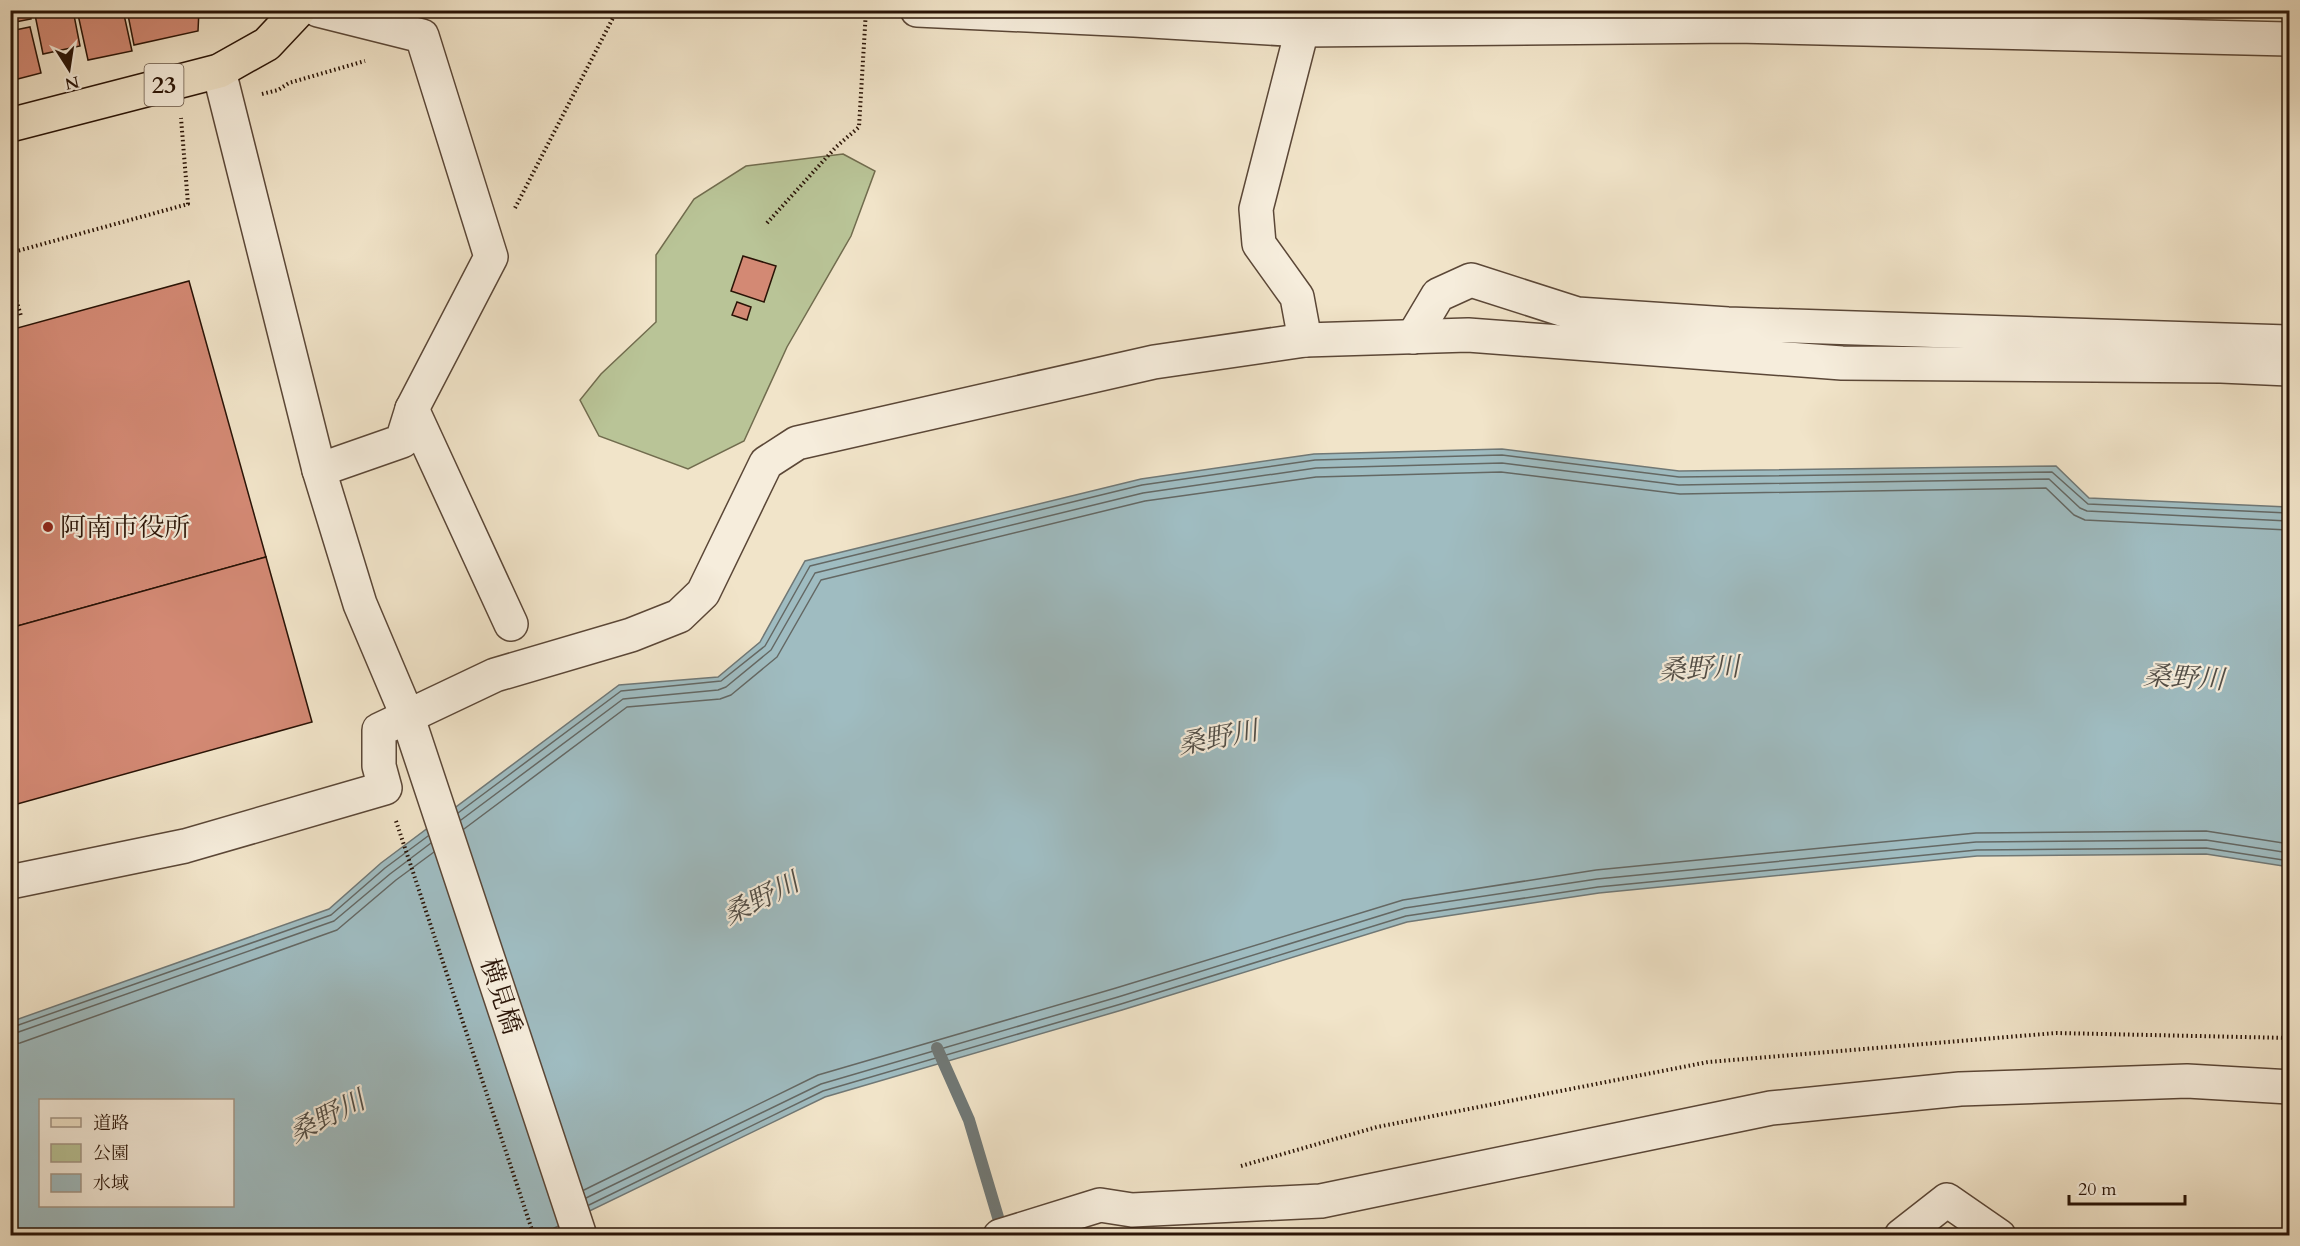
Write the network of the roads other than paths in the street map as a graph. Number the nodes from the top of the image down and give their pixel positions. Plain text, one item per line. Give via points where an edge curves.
1 (299, 10) edge
2 (318, 10) edge
3 (917, 10) edge
4 (1303, 20) edge
5 (1933, 20) edge
6 (2289, 39) edge
7 (219, 71) junction
8 (10, 125) edge
9 (1413, 337) junction
10 (1305, 340) junction
11 (2289, 342) edge
12 (2289, 369) edge
13 (412, 409) junction
14 (319, 470) junction
15 (511, 624) dead end
16 (407, 715) junction
17 (10, 882) edge
18 (2289, 1087) edge
19 (580, 1236) edge
20 (1000, 1236) edge
21 (1901, 1236) edge
22 (1999, 1236) edge

1 - 7 main road, 23 via 267,44
2 - 13 street via 422,36 491,257
3 - 4 street via 1134,20
4 - 5 street via 1724,26
4 - 10 street via 1256,209 1259,244 1297,297
5 - 6 street
7 - 8 main road, 23
7 - 14 street, 横見橋
9 - 10 street
9 - 11 street via 1438,295 1471,280 1577,314 1728,324
9 - 12 street via 1468,335 1842,363
10 - 16 street via 1154,362 797,443 766,462 703,592 679,616 631,635 495,675
13 - 14 street via 402,441
13 - 15 street
14 - 16 street, 横見橋 via 360,604
16 - 17 street via 379,730 379,766 384,788 185,846
16 - 19 street, 横見橋
18 - 20 street via 2187,1081 1960,1089 1771,1108 1322,1201 1132,1210 1100,1205
21 - 22 street via 1947,1200

